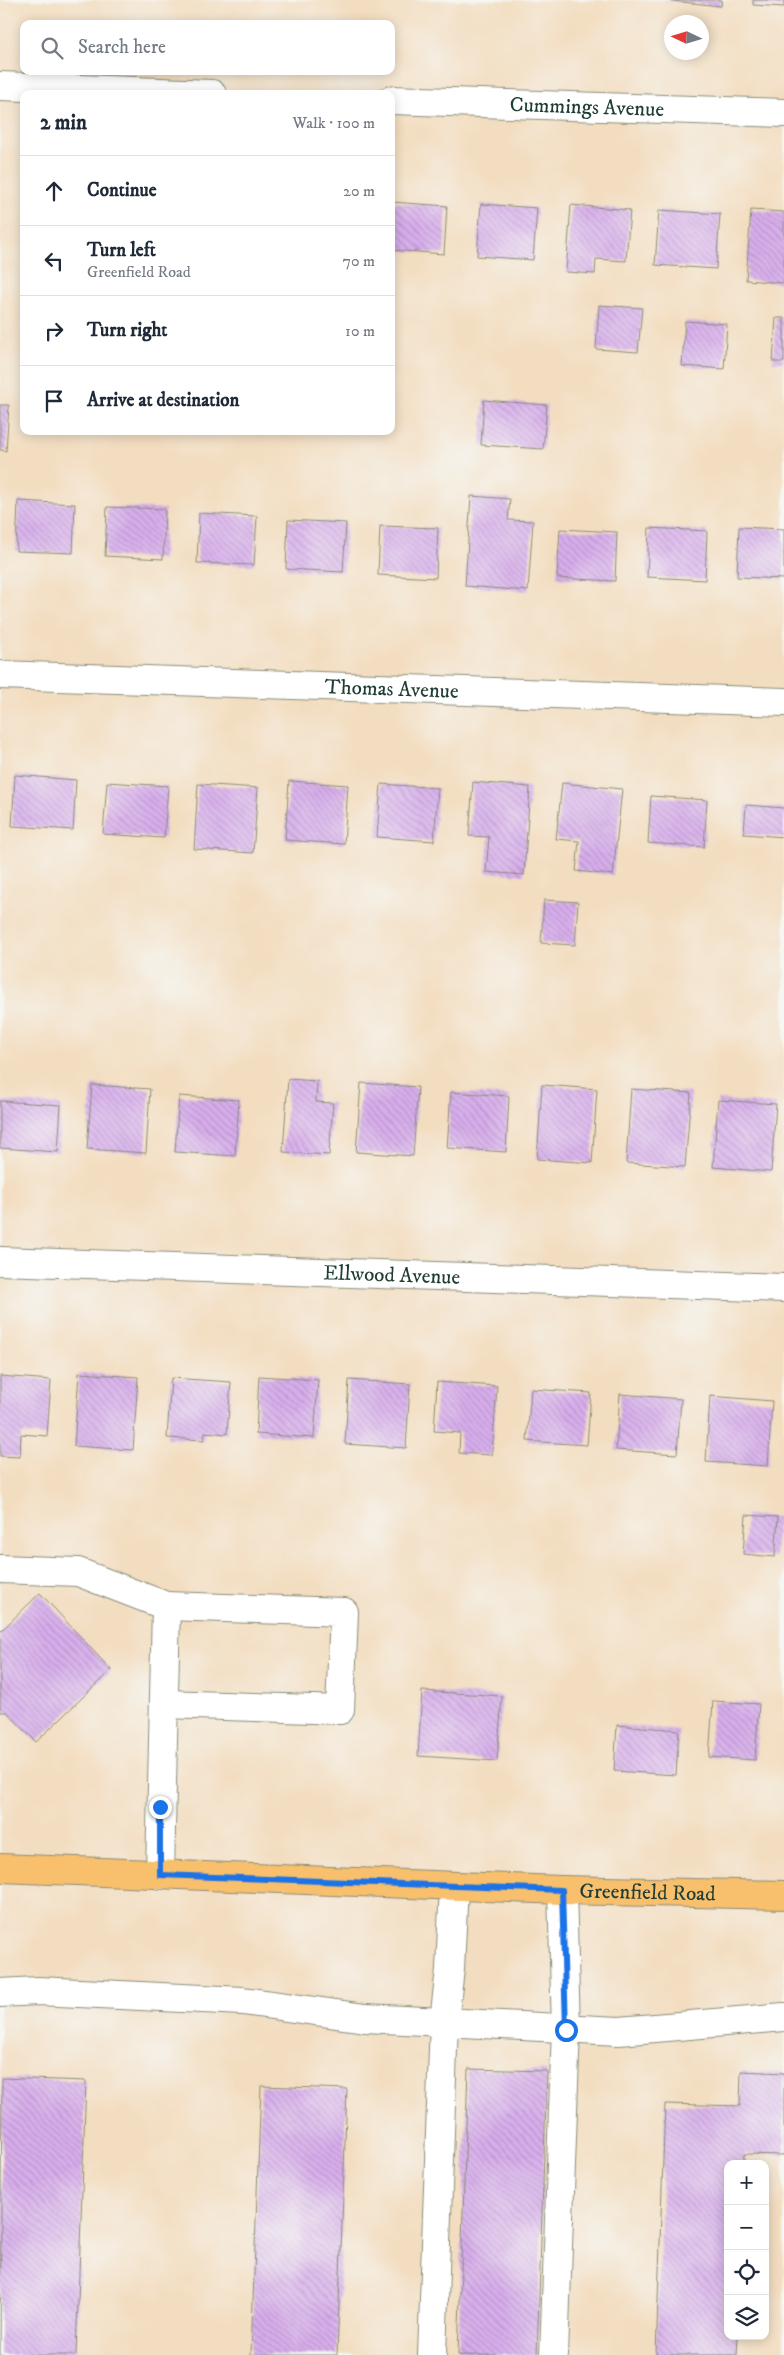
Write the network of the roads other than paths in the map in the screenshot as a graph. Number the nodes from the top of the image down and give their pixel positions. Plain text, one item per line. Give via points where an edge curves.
1 (0, 86) edge
2 (106, 90) edge
3 (395, 100) edge
4 (784, 114) edge
5 (0, 675) edge
6 (784, 702) edge
7 (0, 1261) edge
8 (784, 1288) edge
9 (0, 1569) edge
10 (166, 1606) junction
11 (164, 1704) junction
12 (0, 1868) edge
13 (160, 1875) junction
14 (454, 1886) junction
15 (562, 1890) junction
16 (784, 1895) edge
17 (0, 1993) edge
18 (784, 2017) edge
19 (444, 2021) junction
20 (566, 2030) junction
21 (432, 2355) edge
22 (554, 2355) edge

1 - 2 street
3 - 4 street, Cummings Avenue
5 - 6 street, Thomas Avenue
7 - 8 street, Ellwood Avenue
9 - 10 street via 78,1572
10 - 11 street
10 - 11 street via 344,1612 340,1710
11 - 13 street
12 - 13 main road, Greenfield Road
13 - 14 main road, Greenfield Road
14 - 15 main road, Greenfield Road
14 - 19 street
15 - 16 main road, Greenfield Road
15 - 20 street
17 - 19 street via 38,1991 244,2001 365,2018
18 - 20 street via 619,2031
19 - 20 street
19 - 21 street
20 - 22 street

